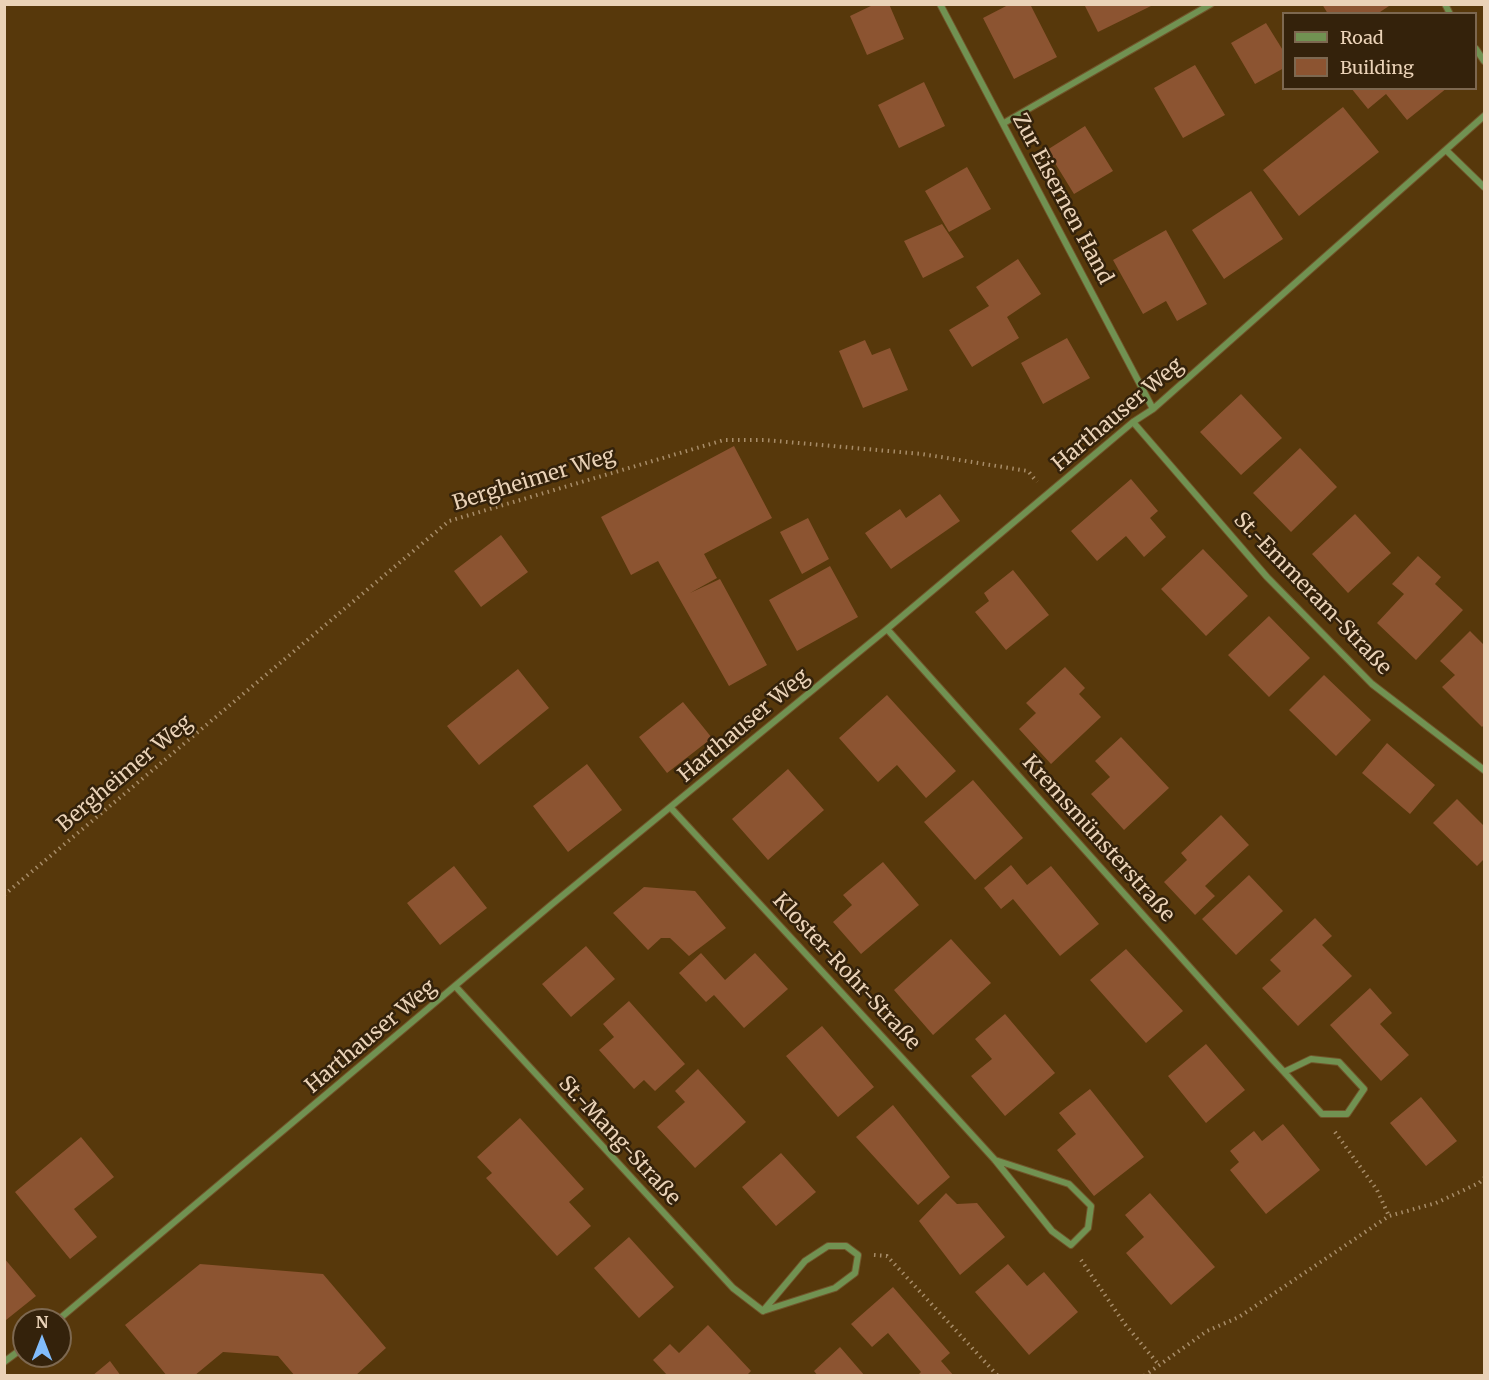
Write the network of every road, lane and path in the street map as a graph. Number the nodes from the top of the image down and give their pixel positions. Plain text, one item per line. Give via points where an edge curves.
1 (940, 4) edge
2 (1211, 4) edge
3 (1485, 116) edge
4 (1004, 123) junction
5 (1446, 150) junction
6 (1485, 187) edge
7 (1153, 409) junction
8 (1133, 422) junction
9 (1048, 494) junction
10 (887, 629) junction
11 (1485, 770) edge
12 (671, 808) junction
13 (4, 895) edge
14 (456, 987) junction
15 (1284, 1072) junction
16 (1322, 1114) junction
17 (995, 1160) junction
18 (1485, 1178) edge
19 (1389, 1216) junction
20 (1071, 1245) junction
21 (858, 1255) junction
22 (72, 1308) edge
23 (763, 1311) junction
24 (1159, 1365) junction
25 (998, 1376) edge
26 (1144, 1376) edge

1 - 4 street, Zur Eisernen Hand
2 - 4 street
3 - 5 street, Harthauser Weg
4 - 7 street, Zur Eisernen Hand
5 - 6 street
5 - 7 street, Harthauser Weg
7 - 8 street, Harthauser Weg
8 - 9 street, Harthauser Weg
8 - 11 street, St.-Emmeram-Straße via 1268,577 1372,684
9 - 10 street, Harthauser Weg
9 - 13 path, Bergheimer Weg via 1028,471 910,453 724,440 449,521
10 - 12 street, Harthauser Weg
10 - 15 street, Kremsmünsterstraße
12 - 14 street, Harthauser Weg
12 - 17 street, Kloster-Rohr-Straße
14 - 22 street, Harthauser Weg
14 - 23 street, St.-Mang-Straße via 733,1288
15 - 16 street, Kremsmünsterstraße
15 - 16 street via 1311,1059 1339,1062 1364,1089 1347,1114
16 - 19 path via 1377,1190
17 - 20 street, Kloster-Rohr-Straße via 1052,1231
17 - 20 street, Kloster-Rohr-Straße via 1069,1184 1091,1206 1088,1228
18 - 19 path via 1436,1203
19 - 24 path via 1239,1317 1208,1331
20 - 24 path via 1124,1323
21 - 23 street via 855,1273 835,1288
21 - 23 street via 846,1246 828,1246 805,1261
21 - 25 path via 888,1256
24 - 26 path

